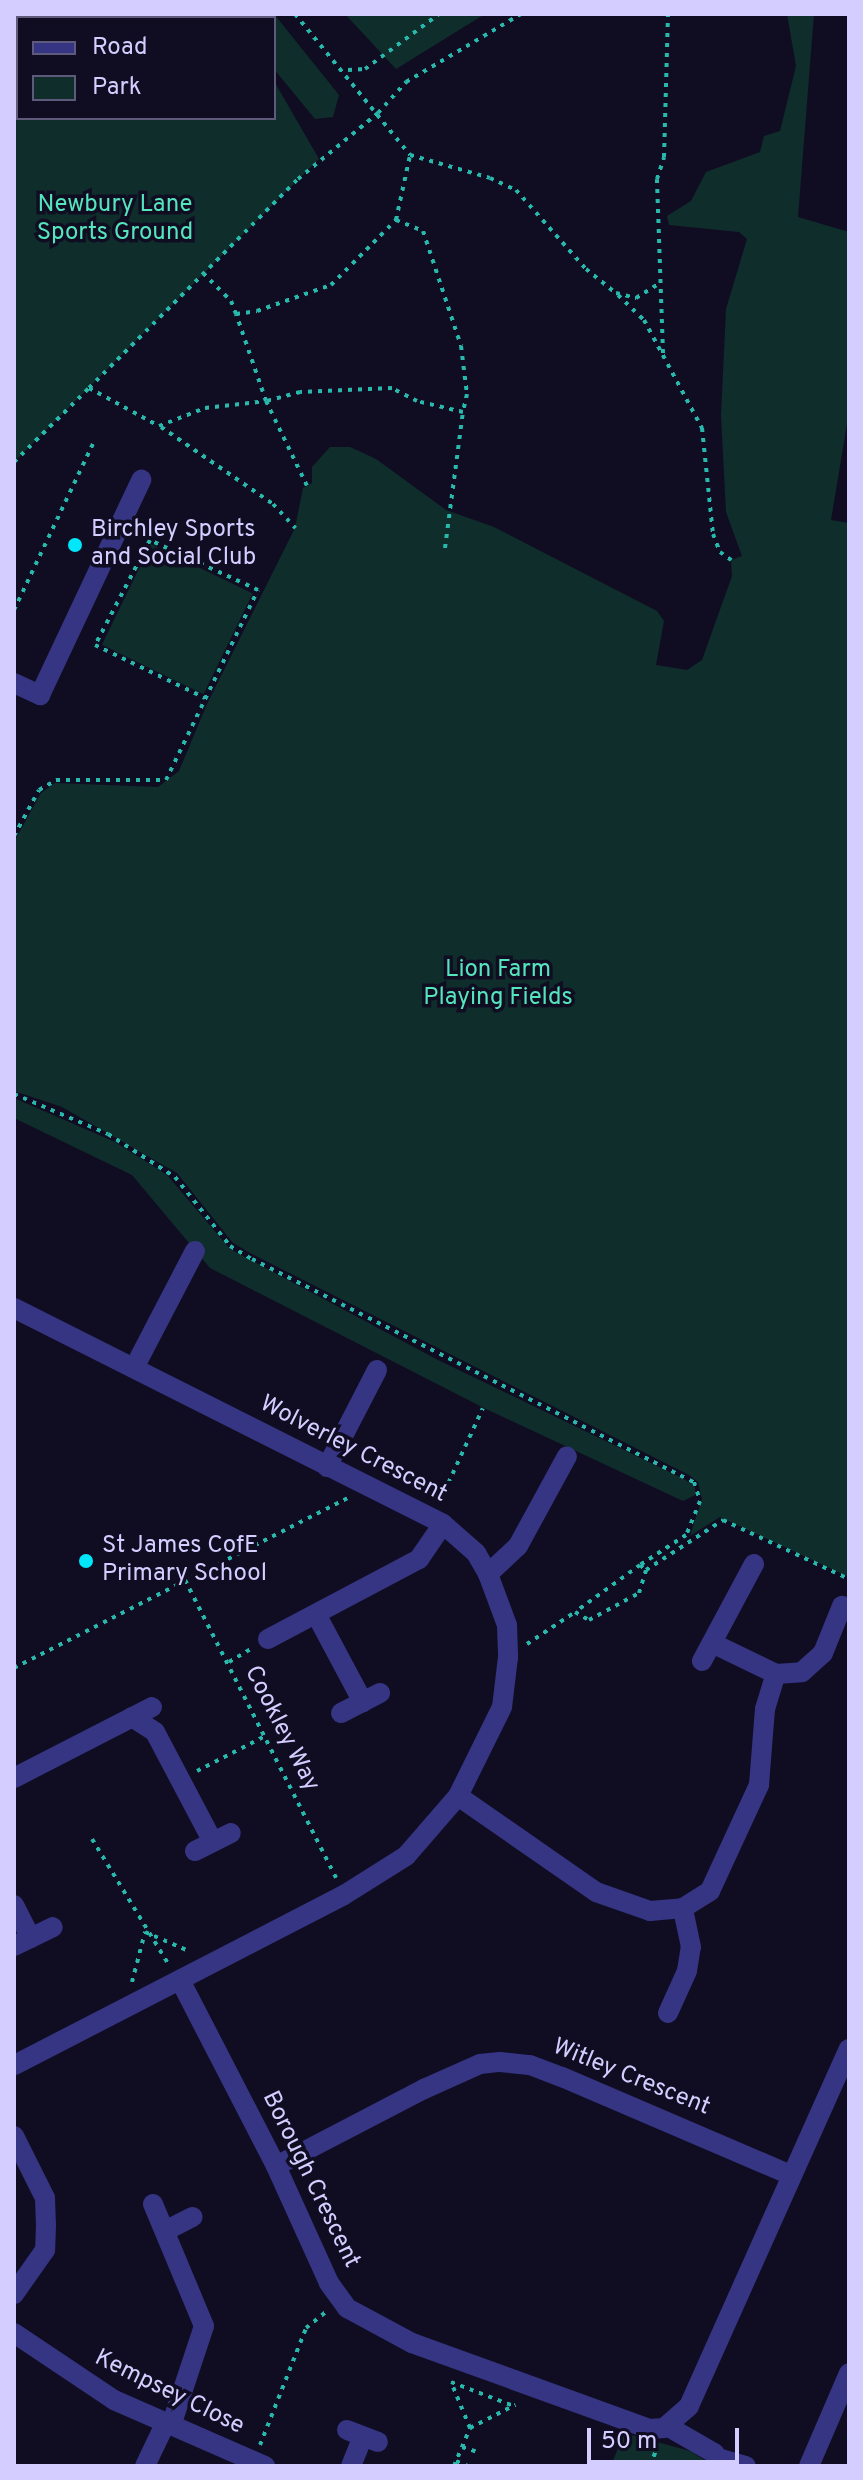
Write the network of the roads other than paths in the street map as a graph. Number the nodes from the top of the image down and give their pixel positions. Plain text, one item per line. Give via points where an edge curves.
1 (141, 480) dead end
2 (14, 683) edge
3 (195, 1251) dead end
4 (14, 1308) edge
5 (134, 1368) junction
6 (377, 1370) dead end
7 (567, 1456) dead end
8 (327, 1467) junction
9 (437, 1521) junction
10 (754, 1564) dead end
11 (488, 1574) junction
12 (842, 1606) dead end
13 (316, 1614) junction
14 (268, 1639) road end
15 (776, 1674) junction
16 (152, 1707) dead end
17 (341, 1713) dead end
18 (132, 1717) junction
19 (14, 1778) edge
20 (458, 1796) junction
21 (213, 1842) dead end
22 (14, 1905) edge
23 (683, 1908) junction
24 (53, 1927) dead end
25 (22, 1942) edge
26 (180, 1980) junction
27 (668, 2013) dead end
28 (849, 2049) edge
29 (14, 2065) edge
30 (14, 2136) edge
31 (276, 2166) junction
32 (791, 2175) junction
33 (153, 2204) dead end
34 (193, 2217) dead end
35 (165, 2231) junction
36 (14, 2294) edge
37 (14, 2333) edge
38 (849, 2373) edge
39 (168, 2425) junction
40 (663, 2434) junction
41 (363, 2436) dead end
42 (721, 2462) edge
43 (259, 2464) edge
44 (145, 2466) edge
45 (351, 2466) edge
46 (746, 2466) edge
47 (809, 2466) edge

1 - 2 street via 40,695
3 - 5 street
4 - 5 street, Wolverley Crescent
5 - 8 street, Wolverley Crescent
6 - 8 street
7 - 11 street via 518,1546
8 - 9 street, Wolverley Crescent
9 - 11 street, Wolverley Crescent via 476,1553
9 - 13 street via 419,1559
10 - 15 street via 711,1645
11 - 20 street, Wolverley Crescent via 507,1625 502,1707
12 - 15 street via 822,1656 802,1672
13 - 14 street
13 - 17 street via 371,1697
15 - 23 street via 765,1709 759,1785 710,1891
16 - 18 street
18 - 19 street
18 - 21 street via 155,1732
20 - 23 street via 596,1892 650,1911
20 - 26 street, Wolverley Crescent via 406,1856 344,1895
22 - 25 street
23 - 27 street via 691,1947 687,1971
24 - 25 street
26 - 29 street, Wolverley Crescent
26 - 31 street, Borough Crescent
28 - 32 street
30 - 36 street via 45,2198 46,2225 45,2250
31 - 32 street, Witley Crescent via 424,2089 480,2064 500,2062 530,2065 562,2077
31 - 40 street, Borough Crescent via 341,2299 365,2321
32 - 40 street via 689,2406
33 - 35 street
34 - 35 street
35 - 39 street via 204,2326
37 - 39 street, Kempsey Close via 69,2374
38 - 47 street
39 - 43 street, Kempsey Close
39 - 44 street
40 - 42 street, Borough Crescent
41 - 45 street
42 - 46 street, Borough Crescent

